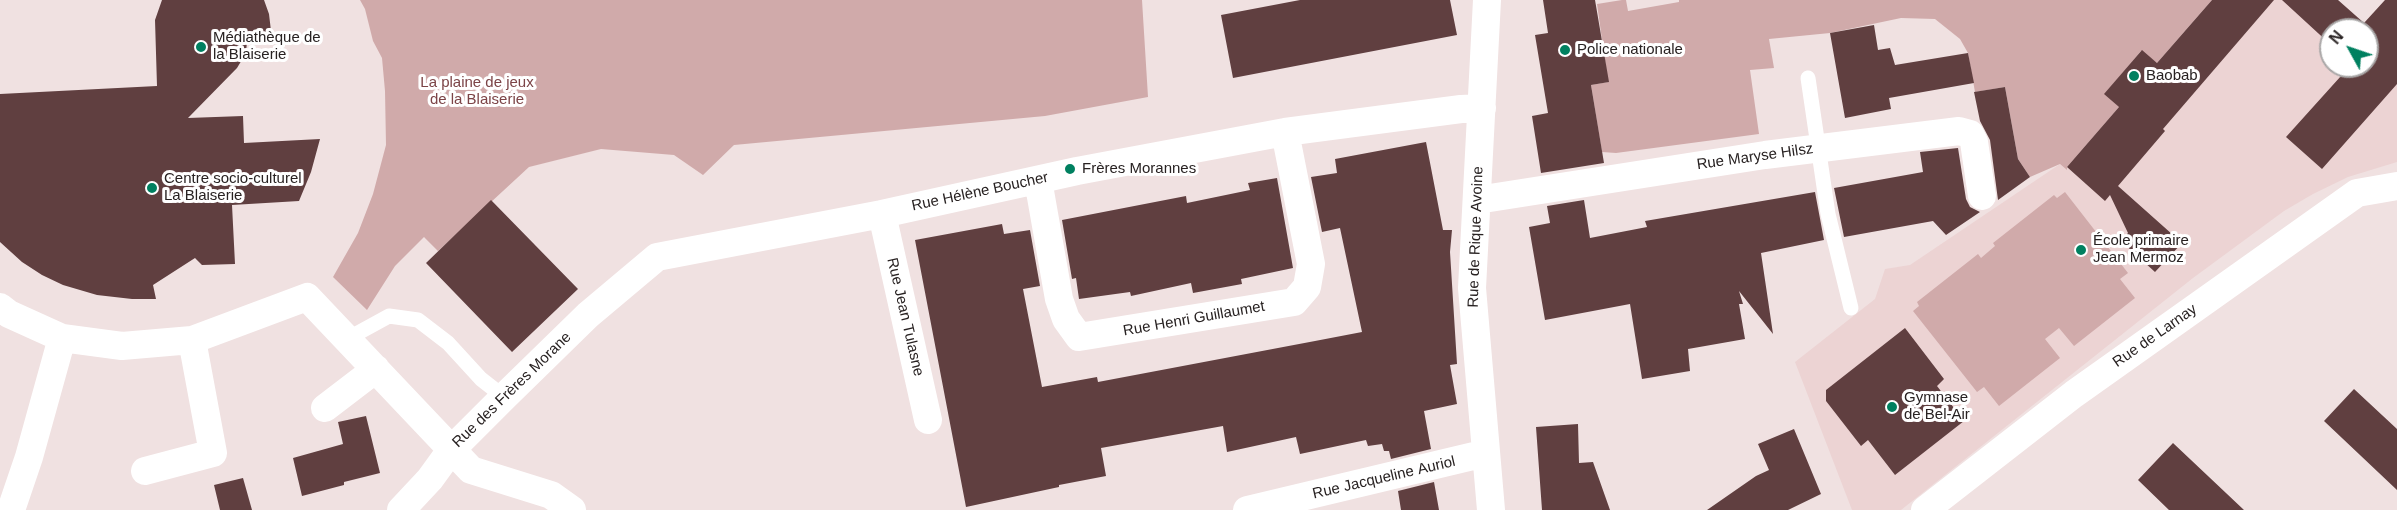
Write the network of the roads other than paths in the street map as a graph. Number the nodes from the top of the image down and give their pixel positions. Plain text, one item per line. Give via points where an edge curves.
1 (1487, 0) edge
2 (1808, 78) dead end
3 (1482, 108) junction
4 (1285, 132) junction
5 (1818, 148) junction
6 (1038, 180) junction
7 (2397, 186) edge
8 (1982, 196) dead end
9 (1477, 200) junction
10 (882, 214) junction
11 (657, 257) joint
12 (0, 307) edge
13 (1851, 308) dead end
14 (62, 338) junction
15 (347, 339) junction
16 (192, 340) junction
17 (376, 369) junction
18 (504, 397) junction
19 (325, 408) dead end
20 (928, 420) dead end
21 (451, 450) junction
22 (1486, 453) junction
23 (146, 471) dead end
24 (11, 510) edge
25 (401, 510) edge
26 (572, 510) edge
27 (1247, 510) edge
28 (1491, 510) edge
29 (1925, 510) edge

1 - 3 street, Rue de Rique Avoine
2 - 5 lane
3 - 4 street, Rue Hélène Boucher
3 - 9 street, Rue de Rique Avoine
4 - 6 street, Rue Hélène Boucher
4 - 6 street, Rue Henri Guillaumet via 1311,264 1307,287 1294,302 1260,309 1079,337 1066,320 1059,299
5 - 8 street, Rue Maryse Hilsz via 1964,131 1974,141
5 - 9 street, Rue Maryse Hilsz
5 - 13 lane via 1828,213
6 - 10 street, Rue Hélène Boucher
7 - 29 street, Rue de Larnay via 2357,193 2074,394
9 - 22 street, Rue de Rique Avoine via 1472,288
10 - 11 street, Rue Hélène Boucher
10 - 20 street, Rue Jean Tulasne
11 - 18 street, Rue des Frères Morane via 588,315
12 - 14 street
14 - 16 street via 122,346
14 - 24 street
15 - 16 street, Rue des Frères Morane via 307,297
15 - 17 street, Rue des Frères Morane
15 - 18 lane via 389,316 418,320
16 - 23 street via 213,453
17 - 19 street
17 - 21 street, Rue des Frères Morane
18 - 21 street, Rue des Frères Morane
21 - 25 street
21 - 26 street via 471,470 551,495
22 - 27 street, Rue Jacqueline Auriol
22 - 28 street, Rue de Rique Avoine

